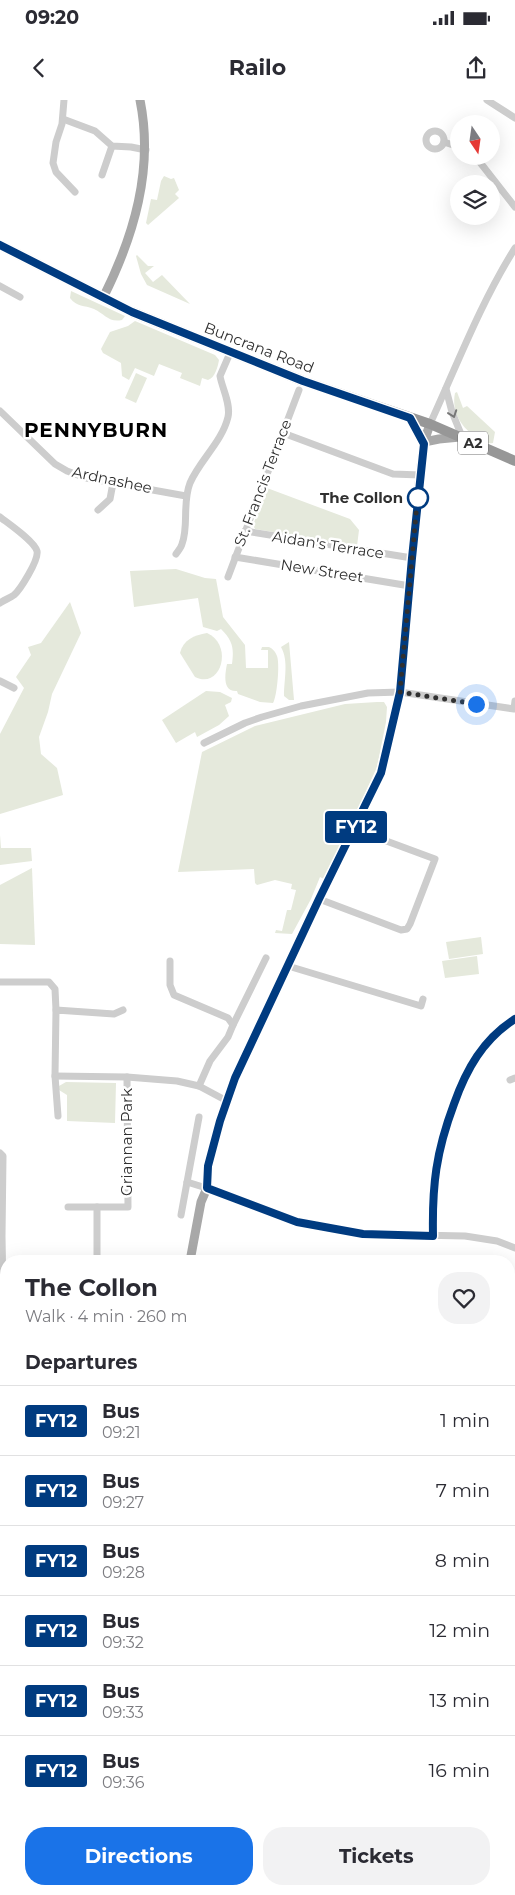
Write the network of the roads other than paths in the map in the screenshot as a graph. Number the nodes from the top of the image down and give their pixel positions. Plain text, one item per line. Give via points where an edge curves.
1 (64, 100) edge
2 (140, 100) edge
3 (487, 100) edge
4 (515, 118) edge
5 (63, 119) junction
6 (444, 142) dead end
7 (450, 144) edge
8 (112, 146) junction
9 (146, 150) junction
10 (481, 165) edge
11 (102, 174) dead end
12 (75, 192) dead end
13 (515, 207) edge
14 (0, 245) edge
15 (515, 248) edge
16 (0, 286) edge
17 (20, 297) dead end
18 (103, 298) junction
19 (230, 353) junction
20 (446, 389) junction
21 (299, 390) dead end
22 (0, 411) edge
23 (410, 418) junction
24 (430, 424) junction
25 (283, 433) junction
26 (462, 438) junction
27 (424, 443) junction
28 (515, 461) edge
29 (420, 475) junction
30 (113, 483) junction
31 (186, 496) junction
32 (98, 510) dead end
33 (0, 517) edge
34 (245, 531) junction
35 (176, 554) dead end
36 (235, 557) junction
37 (412, 558) junction
38 (228, 576) dead end
39 (410, 586) junction
40 (0, 603) edge
41 (0, 681) edge
42 (14, 688) dead end
43 (400, 692) junction
44 (515, 701) edge
45 (514, 710) edge
46 (204, 743) dead end
47 (354, 829) junction
48 (319, 899) junction
49 (266, 958) dead end
50 (170, 961) dead end
51 (288, 966) junction
52 (0, 982) edge
53 (423, 1000) dead end
54 (56, 1010) junction
55 (123, 1010) dead end
56 (515, 1019) edge
57 (232, 1025) junction
58 (55, 1076) junction
59 (127, 1077) junction
60 (199, 1086) junction
61 (227, 1102) junction
62 (58, 1116) dead end
63 (199, 1117) dead end
64 (0, 1153) edge
65 (186, 1182) junction
66 (207, 1188) junction
67 (68, 1207) dead end
68 (97, 1207) junction
69 (181, 1215) dead end
70 (1, 1219) edge
71 (433, 1236) junction
72 (515, 1248) edge
73 (3, 1255) edge
74 (97, 1255) edge
75 (191, 1255) edge

1 - 5 street
2 - 9 main road
3 - 4 street
5 - 8 street via 95,130
5 - 12 street via 53,163 56,172
6 - 7 street
8 - 9 street
8 - 11 street
9 - 18 main road via 145,172 129,238
10 - 13 street
14 - 18 highway, Buncrana Road / A2
15 - 20 street via 485,300
16 - 17 street
18 - 19 highway, Buncrana Road / A2
19 - 23 highway, Buncrana Road / A2
19 - 31 street via 220,376 229,415 219,438 198,467
20 - 24 street
20 -> 26 street
21 - 25 street, St. Francis Terrace
22 - 30 street, Ardnashee via 55,464 74,474
23 - 24 highway, Buncrana Road / A2
23 - 27 main road
24 - 26 highway, Buncrana Road / A2
24 - 27 main road
25 - 29 street via 393,474
25 - 34 street, St. Francis Terrace
26 - 27 main road via 439,438
26 - 28 highway, Buncrana Road / A2
27 - 29 main road
29 - 37 main road
30 - 31 street, Ardnashee
30 - 32 street via 110,499
31 - 35 street via 182,545
33 - 40 street via 36,550 37,556 15,594
34 - 36 street, St. Francis Terrace
34 - 37 street, Aidan's Terrace
36 - 38 street, St. Francis Terrace
36 - 39 street, New Street
37 - 39 main road
39 - 43 main road
41 - 42 street
43 - 45 street
43 - 46 street via 354,695 281,711 245,723
43 - 47 main road via 381,773
44 - 45 street
47 - 48 main road
47 - 48 street via 435,858 410,924 401,930
48 - 51 main road
49 - 57 street
50 - 57 street via 170,985 174,995 228,1018
51 - 53 street via 421,1006
51 - 61 main road via 247,1051
52 - 54 street via 49,982 55,989
54 - 55 street via 114,1014
54 - 58 street
56 - 71 street via 495,1034 474,1059 462,1082 437,1156
57 - 60 street
58 - 59 street
58 - 62 street
59 - 60 street
59 - 68 street, Griannan Park via 128,1207
60 - 61 street
61 - 66 main road via 208,1166
63 - 65 street
64 - 70 street via 3,1156
65 - 66 street
65 - 69 street
66 - 71 street via 297,1222 363,1234
66 - 75 main road via 201,1202
67 - 68 street, Griannan Park
68 - 74 street
70 - 73 street
71 - 72 street via 465,1236 497,1241

